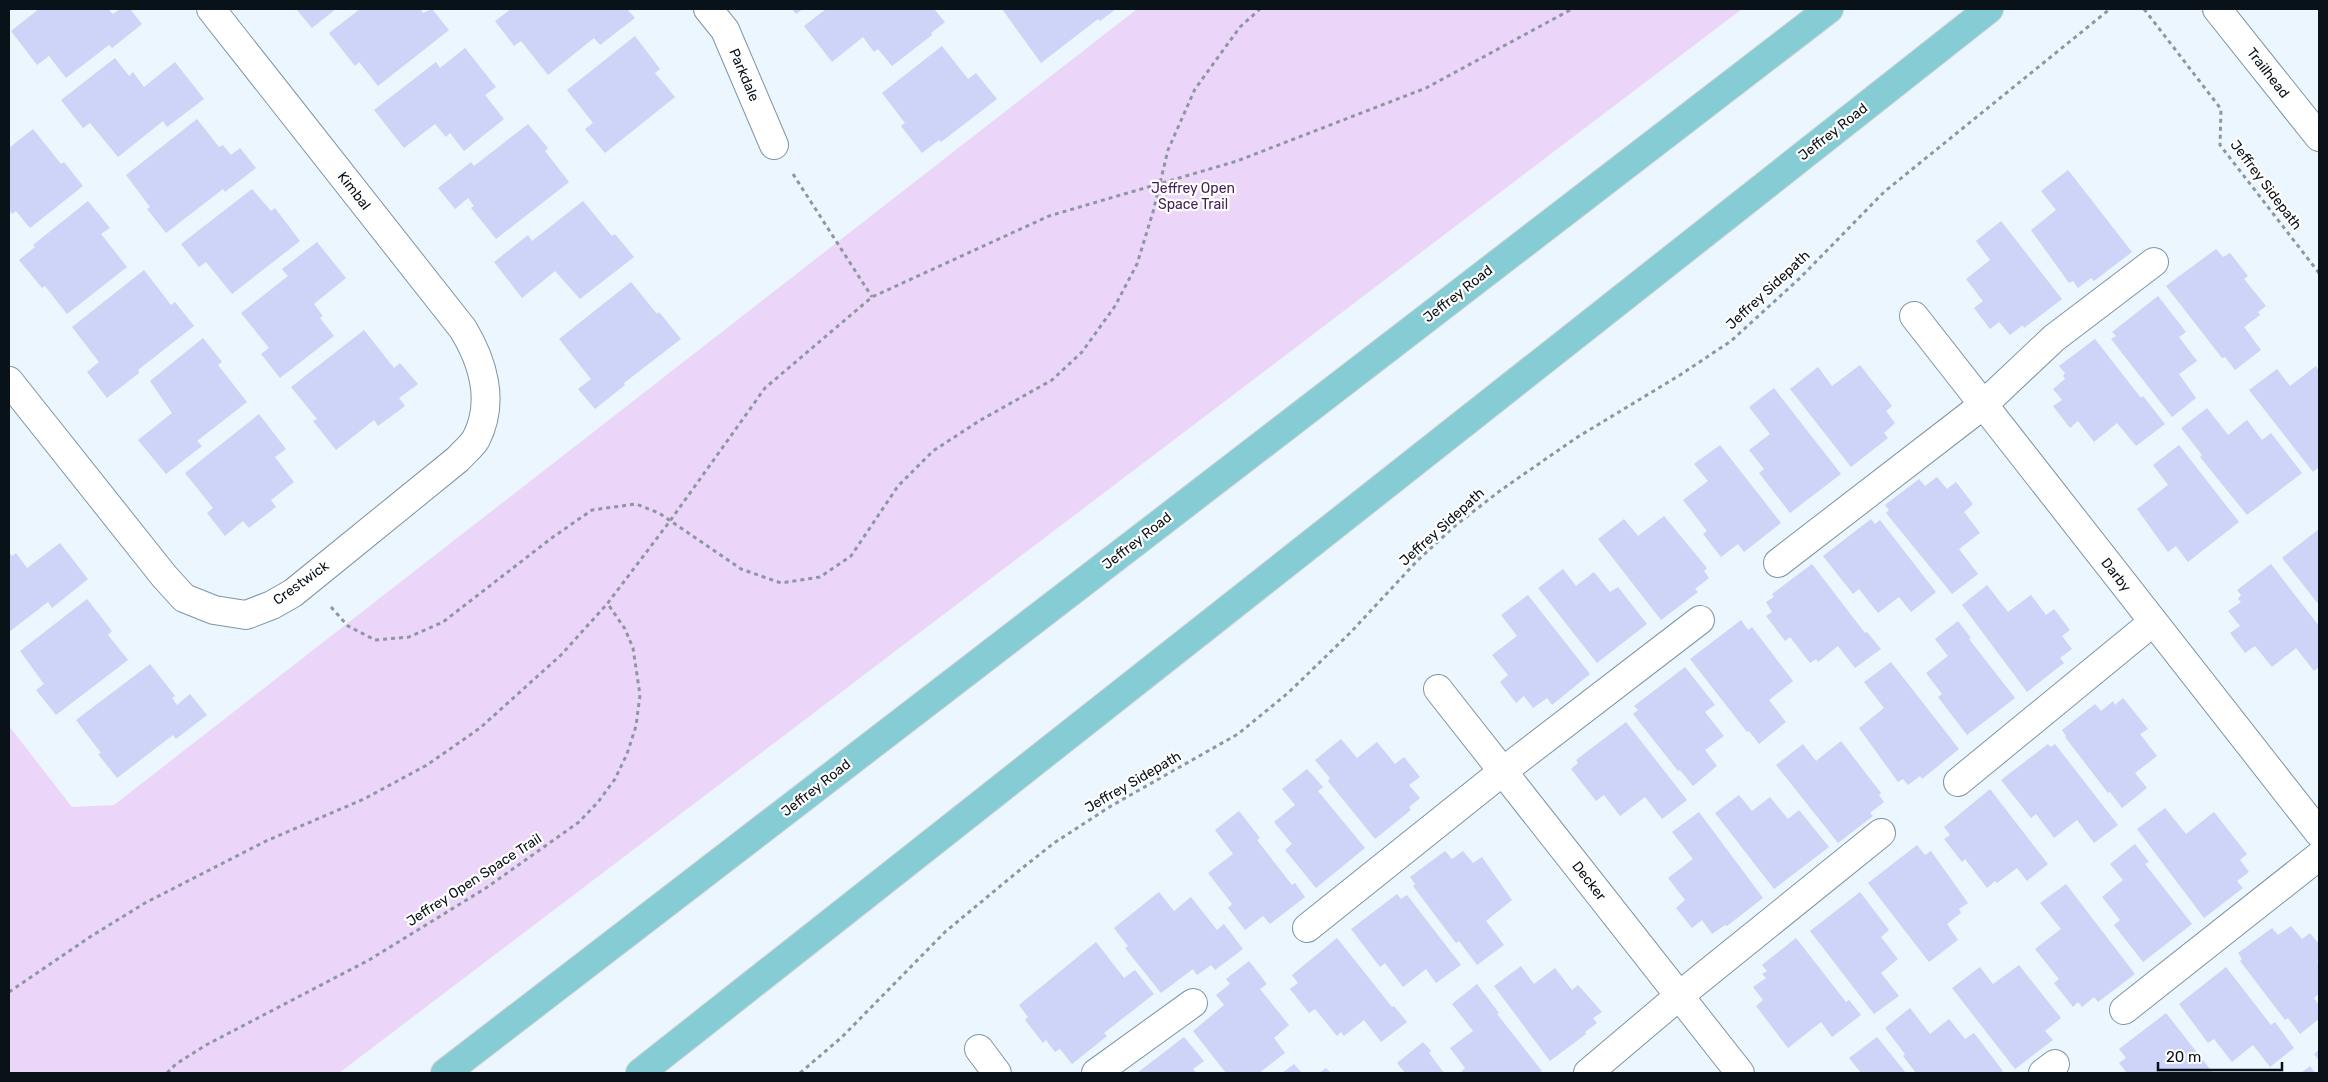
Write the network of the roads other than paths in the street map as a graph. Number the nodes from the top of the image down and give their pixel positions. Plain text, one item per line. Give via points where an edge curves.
1 (211, 9) edge
2 (708, 9) edge
3 (1829, 9) edge
4 (1989, 9) edge
5 (2217, 9) edge
6 (2319, 137) edge
7 (774, 145) road end
8 (2154, 262) dead end
9 (1914, 316) dead end
10 (9, 381) edge
11 (485, 381) joint
12 (1983, 405) junction
13 (1778, 563) dead end
14 (1700, 620) dead end
15 (2153, 622) junction
16 (1438, 689) dead end
17 (1502, 772) junction
18 (1958, 782) dead end
19 (1881, 833) dead end
20 (2319, 834) edge
21 (2319, 856) edge
22 (1307, 928) dead end
23 (1679, 996) junction
24 (1193, 1003) dead end
25 (2124, 1010) dead end
26 (979, 1049) dead end
27 (445, 1073) edge
28 (640, 1073) edge
29 (997, 1073) edge
30 (1096, 1073) edge
31 (1588, 1073) edge
32 (1740, 1073) edge

1 - 11 street, Kimbal via 462,329 475,348
2 - 7 street, Parkdale via 725,30
3 - 27 main road, Jeffrey Road
4 - 28 main road, Jeffrey Road
5 - 6 street, Trailhead
8 - 12 street via 2054,338
9 - 12 street, Darby
10 - 11 street, Crestwick via 184,598 214,610 246,615 272,605 307,581 458,459 475,440 485,412
12 - 13 street
12 - 15 street, Darby
14 - 17 street
15 - 18 street
15 - 20 street, Darby
16 - 17 street, Decker
17 - 22 street
17 - 23 street, Decker
19 - 23 street
21 - 25 street
23 - 31 street
23 - 32 street, Decker
24 - 30 street
26 - 29 street

